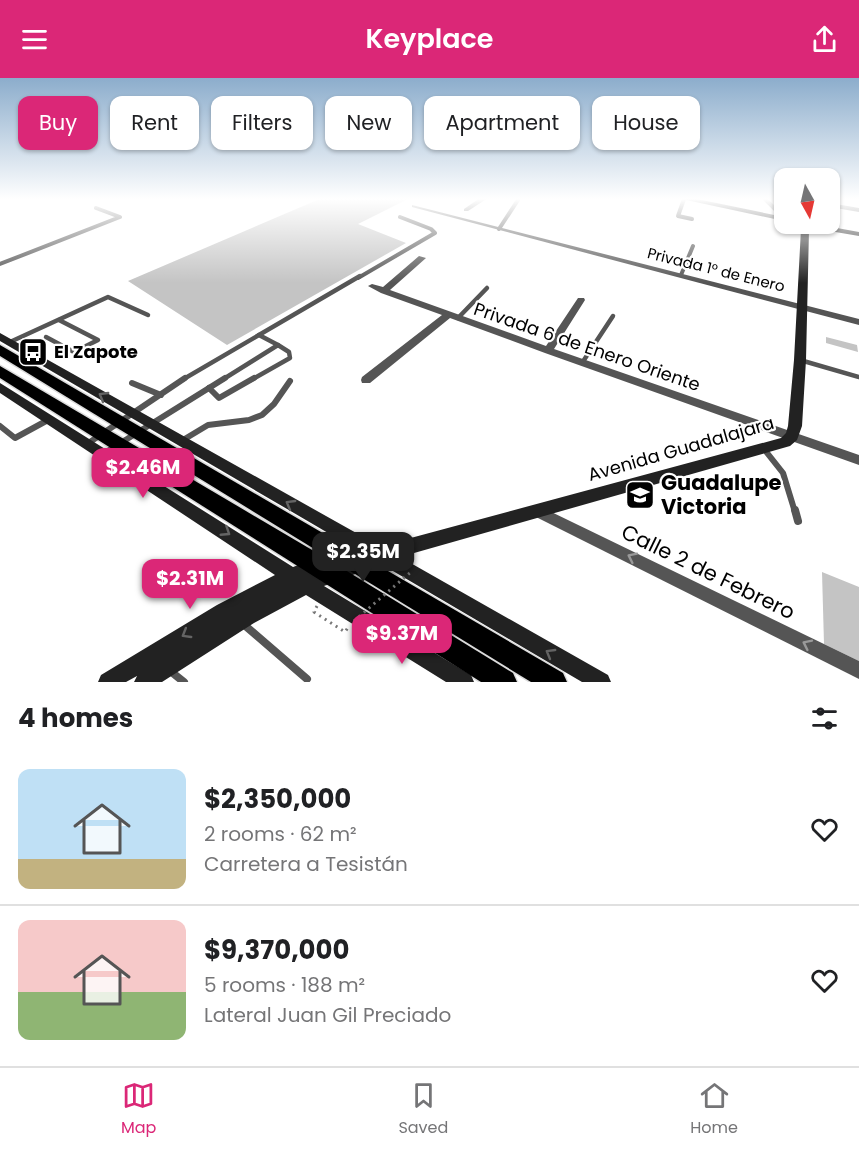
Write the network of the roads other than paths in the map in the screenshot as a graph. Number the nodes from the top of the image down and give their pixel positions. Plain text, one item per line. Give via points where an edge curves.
1 (97, 226) edge
2 (423, 226) edge
3 (492, 226) edge
4 (499, 228) joint
5 (840, 229) edge
6 (859, 232) edge
7 (805, 234) edge
8 (693, 246) dead end
9 (422, 258) dead end
10 (0, 264) edge
11 (681, 275) junction
12 (372, 286) dead end
13 (487, 288) dead end
14 (384, 291) junction
15 (580, 300) dead end
16 (802, 307) junction
17 (148, 315) dead end
18 (453, 316) junction
19 (613, 316) dead end
20 (59, 320) junction
21 (859, 322) edge
22 (260, 335) junction
23 (46, 337) dead end
24 (3, 343) edge
25 (278, 345) junction
26 (548, 351) junction
27 (800, 360) junction
28 (582, 363) junction
29 (0, 371) edge
30 (859, 378) edge
31 (366, 380) dead end
32 (290, 381) dead end
33 (132, 383) dead end
34 (0, 387) edge
35 (208, 387) junction
36 (161, 395) junction
37 (127, 418) junction
38 (50, 419) junction
39 (0, 426) edge
40 (145, 428) junction
41 (792, 436) junction
42 (94, 439) junction
43 (181, 441) junction
44 (111, 449) junction
45 (764, 449) junction
46 (859, 459) edge
47 (539, 512) junction
48 (798, 521) dead end
49 (350, 561) junction
50 (299, 580) junction
51 (235, 615) junction
52 (167, 668) junction
53 (859, 670) edge
54 (307, 678) dead end
55 (108, 682) edge
56 (144, 682) edge
57 (184, 682) edge
58 (464, 682) edge
59 (504, 682) edge
60 (554, 682) edge
61 (601, 682) edge

1 - 10 lane
2 - 22 lane via 435,233
3 - 4 street, Privada 1° de Enero
4 - 11 street, Privada 1° de Enero
5 - 6 street
7 - 16 street, Avenida Guadalajara
8 - 11 lane
9 - 14 street
11 - 16 street, Privada 1° de Enero
12 - 14 street, Privada 6 de Enero Oriente
13 - 18 lane
14 - 18 street, Privada 6 de Enero Oriente
15 - 26 street
16 - 21 street, Privada 1° de Enero
16 - 27 street, Avenida Guadalajara
17 - 20 lane via 108,297
18 - 26 street, Privada 6 de Enero Oriente
18 - 31 street
19 - 28 lane
20 - 23 lane via 98,340 74,352
20 - 24 lane
22 - 25 lane
22 - 36 lane
37 -> 24 main road
25 - 35 lane
25 - 35 lane via 289,352 290,358 219,398
26 - 28 street, Privada 6 de Enero Oriente
27 - 30 lane
27 - 41 street, Avenida Guadalajara
28 - 41 street, Privada 6 de Enero Oriente
29 - 42 main road
32 - 43 lane via 266,413 248,420 210,425
33 - 36 lane
34 - 38 street
35 - 40 lane
36 - 37 lane
37 - 40 main road
37 - 42 lane
38 - 39 lane via 15,438
38 - 42 street
40 - 43 street
40 - 44 lane
40 - 49 main road
41 - 45 street, Avenida Guadalajara
41 - 46 street, Privada 6 de Enero Oriente
42 - 44 main road
49 -> 43 street
44 - 49 main road
44 -> 50 street
45 - 47 street, Avenida Guadalajara
45 - 48 lane via 783,473
47 - 49 street, Avenida Guadalajara
53 -> 47 street, Calle 2 de Febrero
49 - 50 street, Avenida Guadalajara
49 - 59 main road
49 - 60 main road
61 -> 49 street
50 - 51 street, Avenida Guadalajara
50 - 58 street
51 - 52 street, Avenida Guadalajara
51 - 54 lane via 247,630
51 -> 55 street, Avenida Guadalajara
52 - 56 street, Avenida Guadalajara
52 - 57 lane

